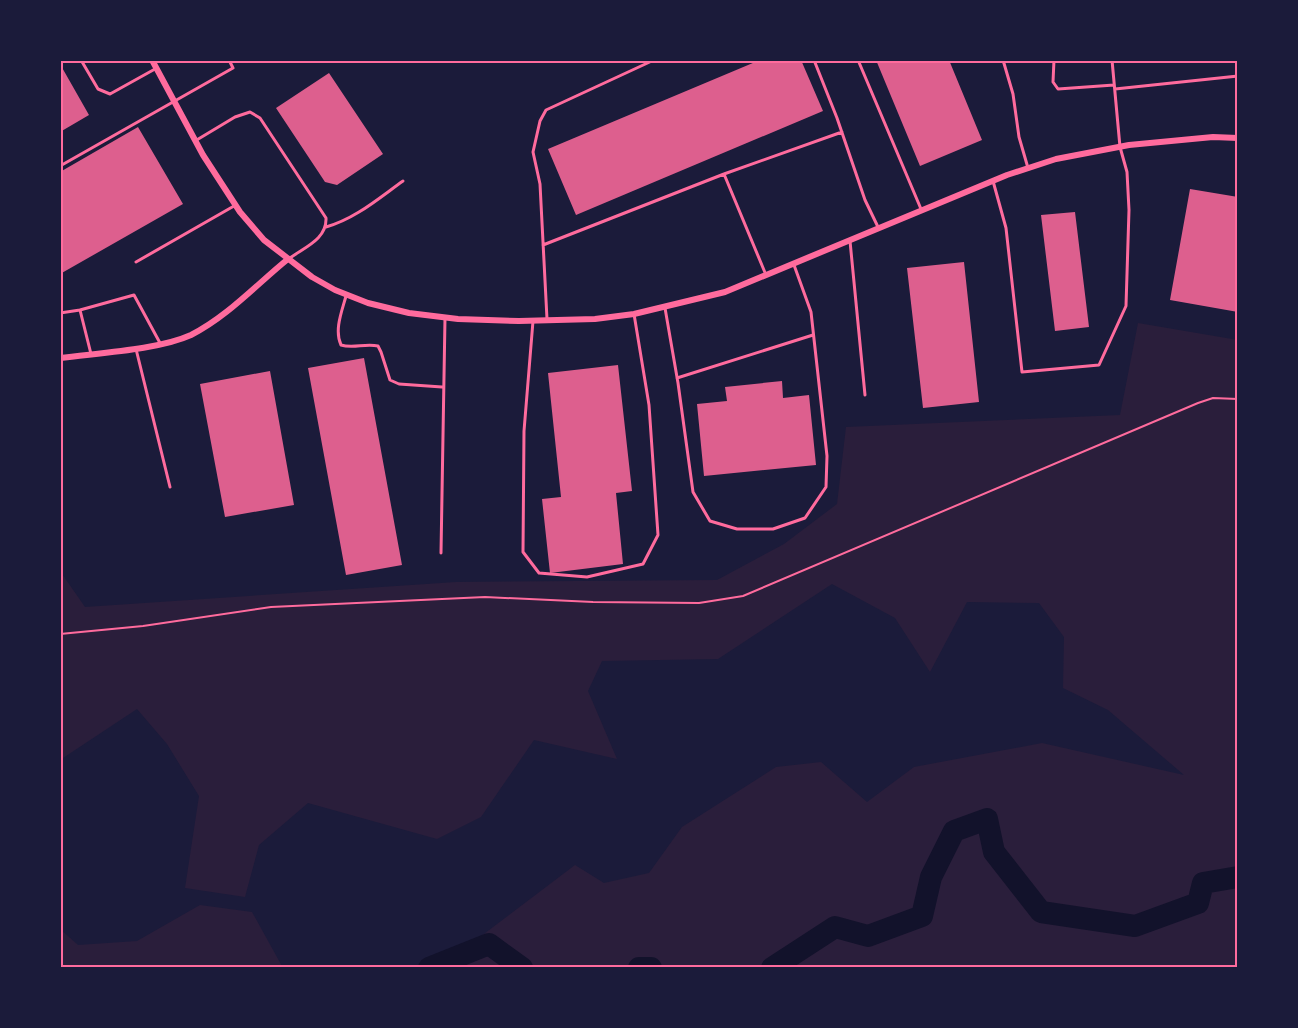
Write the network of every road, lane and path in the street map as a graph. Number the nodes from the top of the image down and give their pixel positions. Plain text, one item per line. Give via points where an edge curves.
1 (81, 60) edge
2 (152, 60) edge
3 (229, 60) edge
4 (654, 60) edge
5 (814, 60) edge
6 (858, 60) edge
7 (1003, 60) edge
8 (1054, 60) edge
9 (1112, 60) edge
10 (156, 68) junction
11 (1238, 76) edge
12 (1114, 87) junction
13 (173, 100) junction
14 (842, 132) junction
15 (1238, 138) edge
16 (195, 141) junction
17 (1120, 147) junction
18 (60, 166) edge
19 (1028, 168) junction
20 (724, 174) junction
21 (992, 180) junction
22 (403, 182) dead end
23 (236, 205) junction
24 (921, 209) junction
25 (326, 226) junction
26 (878, 227) junction
27 (850, 239) junction
28 (543, 245) junction
29 (288, 259) junction
30 (136, 262) dead end
31 (793, 263) junction
32 (766, 274) junction
33 (346, 294) junction
34 (665, 306) junction
35 (80, 310) junction
36 (60, 313) edge
37 (634, 314) junction
38 (445, 318) junction
39 (547, 320) junction
40 (533, 321) junction
41 (814, 335) junction
42 (161, 345) junction
43 (136, 348) junction
44 (91, 354) junction
45 (60, 358) edge
46 (677, 378) junction
47 (442, 387) junction
48 (865, 395) dead end
49 (1238, 399) edge
50 (170, 487) dead end
51 (441, 553) dead end
52 (60, 634) edge

1 - 10 lane via 98,90 110,94
2 - 10 street
3 - 13 lane via 233,68
4 - 28 lane via 546,110 533,152 540,184
5 - 14 lane
6 - 24 lane
7 - 19 lane
8 - 12 lane via 1053,82 1058,89
9 - 12 lane
10 - 13 street
11 - 12 lane
12 - 17 lane
13 - 16 street
13 - 18 lane
14 - 20 lane
14 - 26 lane
15 - 17 street
16 - 23 street
16 - 25 lane via 235,117 250,112 260,118 326,218
17 - 19 street
17 - 21 lane via 1127,172 1129,210 1126,306 1100,364 1022,372 1006,228
19 - 21 street
20 - 28 lane
20 - 32 lane
21 - 24 street
22 - 25 lane via 340,223
23 - 29 street via 264,240
23 - 30 lane
24 - 26 street
25 - 29 lane via 321,236
26 - 27 street
27 - 31 street
27 - 48 lane
28 - 39 lane
29 - 33 street via 312,277
29 - 42 street via 215,320 190,335
31 - 32 street
31 - 41 lane via 811,312
32 - 34 street via 725,292
33 - 38 street via 409,313
33 - 47 lane via 338,329 341,345 378,346 390,380 399,384
34 - 37 street
34 - 46 lane
35 - 36 lane
35 - 42 lane via 134,294
35 - 44 lane
37 - 39 street
37 - 40 lane via 649,405 658,535 643,564 588,577 539,573 523,552 524,431
38 - 40 street
38 - 47 lane
39 - 40 street
41 - 46 lane
41 - 46 lane via 827,456 826,487 805,518 773,528 737,529 710,521 693,492
42 - 43 street
43 - 44 street
43 - 50 lane
44 - 45 street
47 - 51 lane
49 - 52 path via 1213,398 1198,403 743,596 699,603 485,597 272,608

